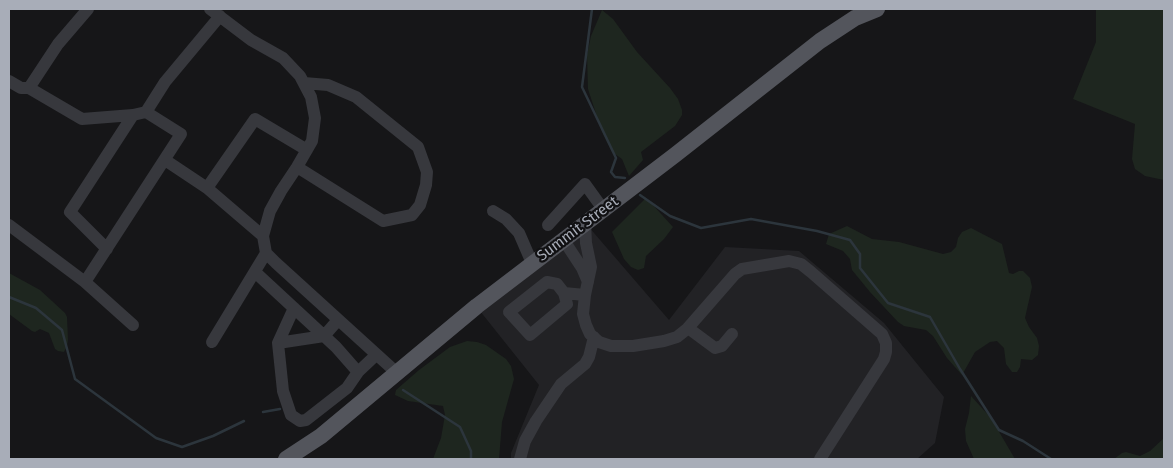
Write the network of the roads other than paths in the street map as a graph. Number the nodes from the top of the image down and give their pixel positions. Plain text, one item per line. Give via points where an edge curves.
1 (88, 9) edge
2 (853, 9) edge
3 (877, 9) edge
4 (215, 13) edge
5 (820, 41) junction
6 (9, 81) edge
7 (304, 83) junction
8 (29, 88) junction
9 (146, 112) junction
10 (133, 115) junction
11 (307, 150) junction
12 (165, 160) junction
13 (297, 167) junction
14 (207, 188) junction
15 (603, 210) junction
16 (493, 211) dead end
17 (586, 223) junction
18 (9, 225) edge
19 (548, 225) dead end
20 (263, 236) junction
21 (563, 239) junction
22 (107, 249) junction
23 (266, 253) junction
24 (532, 264) junction
25 (255, 272) junction
26 (85, 282) junction
27 (588, 282) junction
28 (564, 293) junction
29 (584, 295) junction
30 (294, 308) junction
31 (338, 320) junction
32 (133, 325) dead end
33 (688, 328) junction
34 (732, 334) dead end
35 (324, 336) junction
36 (594, 338) junction
37 (212, 342) dead end
38 (278, 343) junction
39 (376, 354) junction
40 (358, 372) junction
41 (397, 373) junction
42 (343, 391) junction
43 (357, 407) junction
44 (286, 459) edge
45 (520, 459) edge
46 (820, 459) edge

1 - 8 lane via 58,44
2 - 5 main road
3 - 5 main road, Summit Street via 855,18
4 - 7 lane via 251,40 283,58
4 - 9 lane
5 - 15 main road, Summit Street
6 - 8 lane via 21,88
7 - 11 lane via 315,118 312,141
7 - 13 lane via 328,85 356,97 418,147 428,172 420,205 412,215 383,221
8 - 10 lane via 82,119
9 - 10 lane
9 - 12 lane via 181,134
10 - 22 lane via 70,212
11 - 13 lane
11 - 14 lane via 256,119
12 - 14 lane
12 - 22 lane
13 - 20 lane via 270,211
14 - 20 lane
15 - 17 main road, Summit Street
15 - 19 lane via 585,184
16 - 24 lane via 519,233
17 - 21 main road, Summit Street
17 - 27 lane via 591,267
18 - 26 lane
20 - 23 lane
21 - 24 main road, Summit Street
21 - 27 lane
22 - 26 lane
23 - 25 lane
23 - 31 lane
24 - 41 main road, Summit Street
25 - 30 lane
25 - 37 lane
26 - 32 lane
27 - 29 lane
28 - 28 lane via 557,284 547,282 509,312 530,335 568,304
28 - 29 lane
29 - 36 lane via 583,314
30 - 35 lane
30 - 38 lane
31 - 35 lane
31 - 39 lane
33 - 34 lane via 714,348 722,346
33 - 36 lane via 677,337 633,346 612,346
33 - 46 lane via 742,269 796,262 882,334 886,343 884,360
35 - 38 lane
35 - 40 lane
36 - 45 lane via 589,357 561,384 536,421
38 - 42 lane via 283,391 291,414 300,421 306,420
39 - 40 lane
39 - 41 lane
40 - 42 lane
41 - 43 main road, Summit Street
42 - 43 lane
43 - 44 main road, Summit Street

